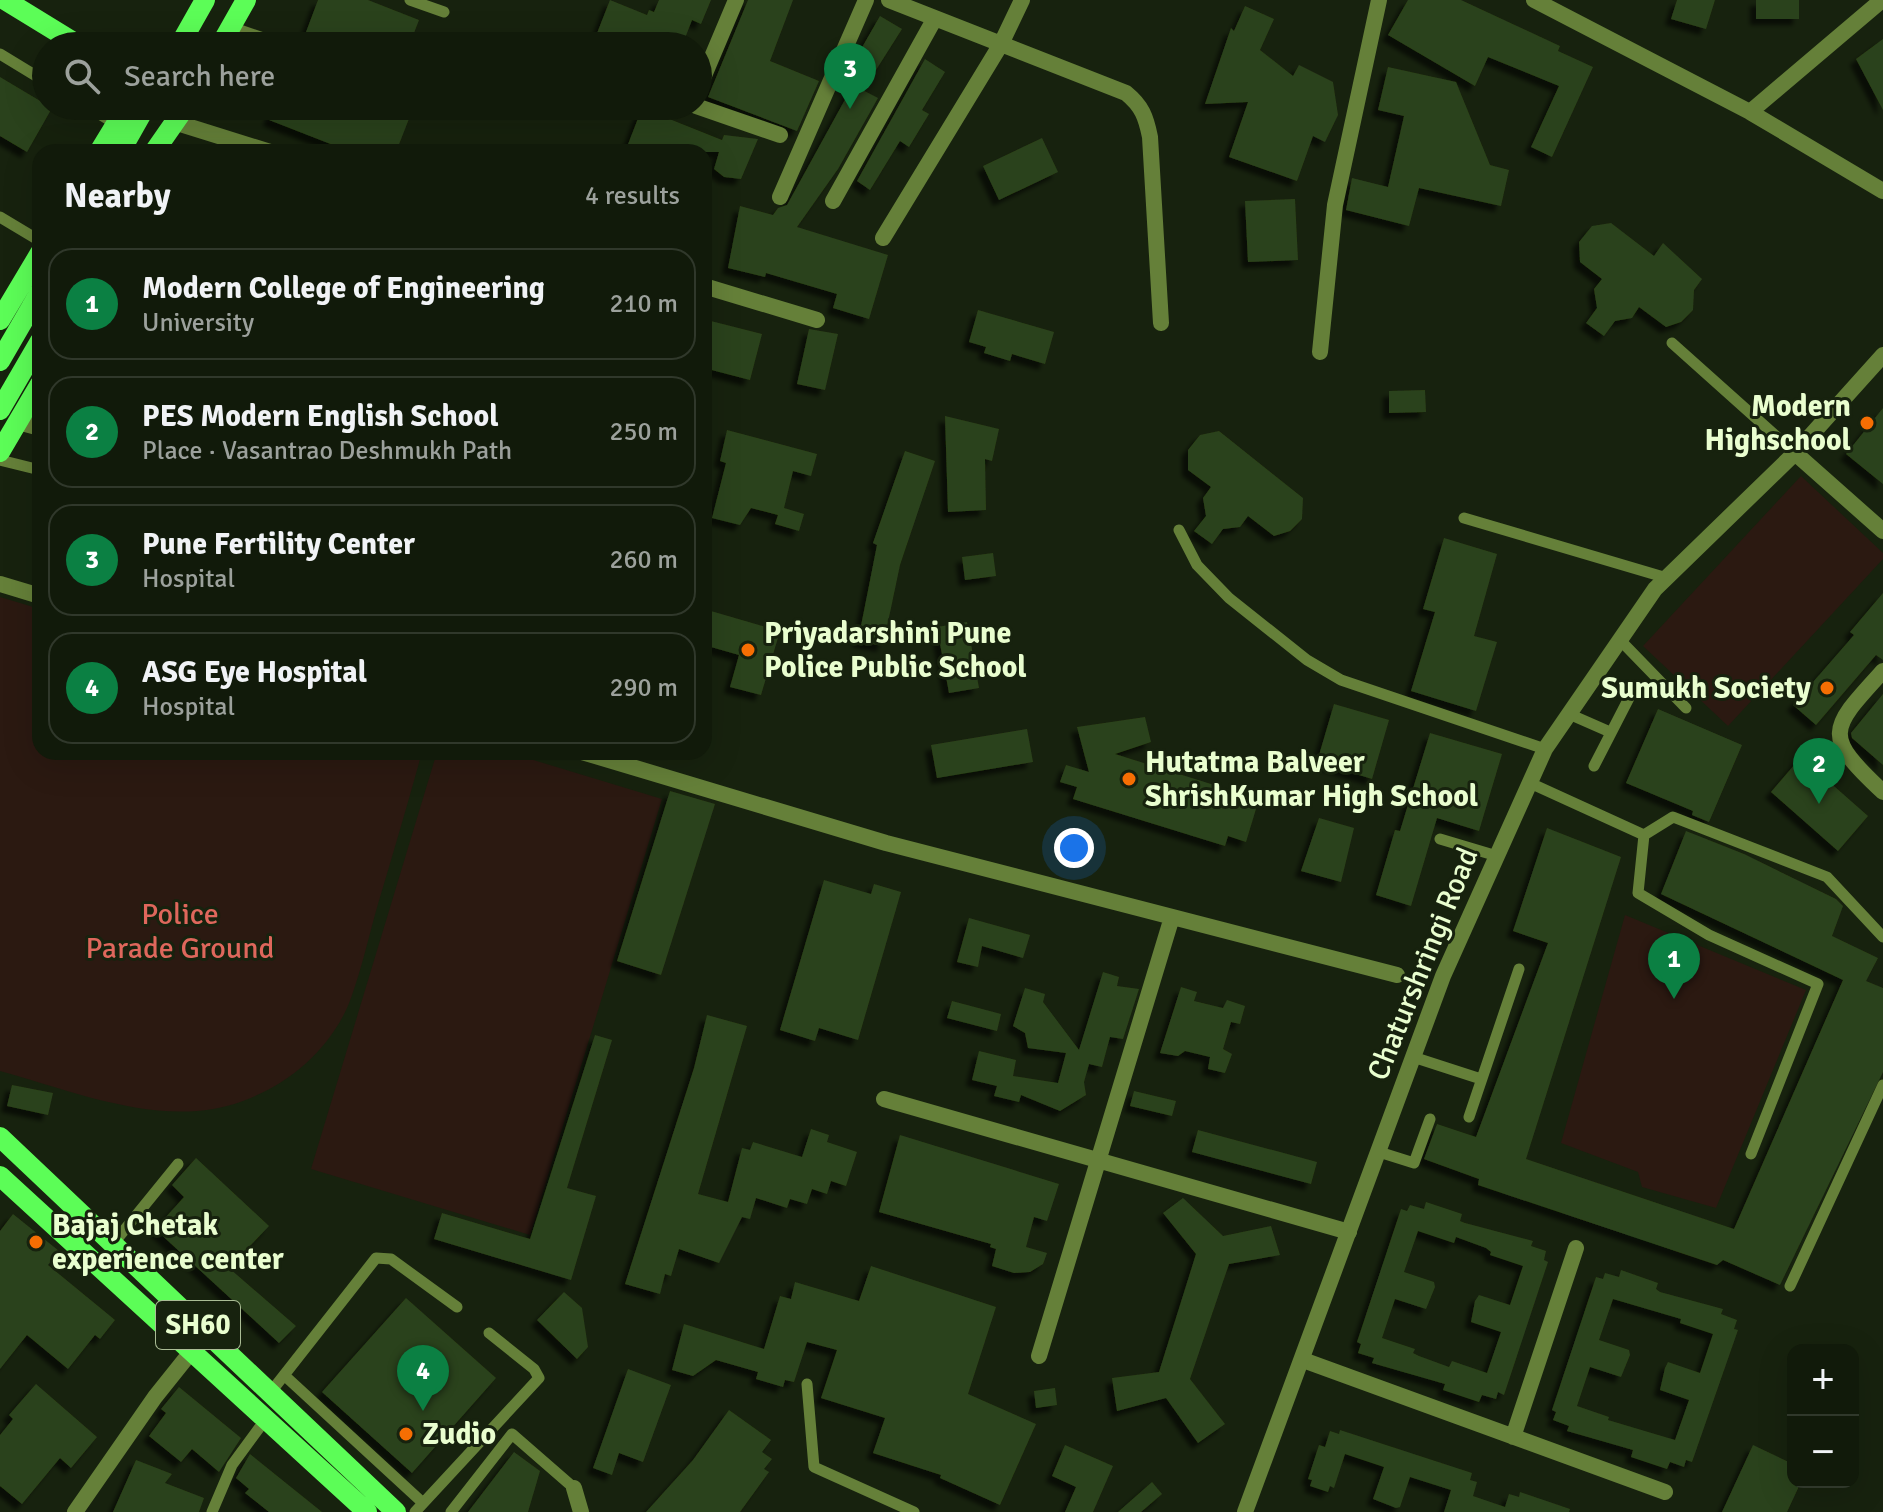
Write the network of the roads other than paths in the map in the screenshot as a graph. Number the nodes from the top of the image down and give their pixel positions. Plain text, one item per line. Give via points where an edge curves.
1 (5, 0) edge
2 (205, 0) edge
3 (246, 0) edge
4 (410, 0) edge
5 (736, 0) edge
6 (866, 0) edge
7 (889, 0) edge
8 (1022, 0) edge
9 (1379, 0) edge
10 (1534, 0) edge
11 (1882, 0) edge
12 (444, 12) dead end
13 (935, 18) junction
14 (231, 27) junction
15 (57, 32) edge
16 (187, 32) edge
17 (228, 32) edge
18 (246, 32) edge
19 (1001, 44) junction
20 (0, 54) edge
21 (712, 57) edge
22 (32, 73) edge
23 (712, 112) edge
24 (1750, 112) junction
25 (109, 120) edge
26 (121, 120) edge
27 (138, 120) edge
28 (176, 120) edge
29 (194, 120) edge
30 (116, 124) junction
31 (780, 135) dead end
32 (104, 144) edge
33 (125, 144) edge
34 (159, 144) edge
35 (251, 144) edge
36 (1883, 191) edge
37 (780, 197) dead end
38 (833, 201) dead end
39 (2, 222) edge
40 (32, 237) edge
41 (883, 238) dead end
42 (32, 266) edge
43 (712, 288) edge
44 (32, 306) edge
45 (1, 317) edge
46 (817, 320) dead end
47 (1161, 323) dead end
48 (1672, 343) dead end
49 (1320, 352) dead end
50 (32, 355) edge
51 (1883, 355) edge
52 (0, 361) edge
53 (32, 398) edge
54 (0, 410) edge
55 (18, 422) junction
56 (32, 426) edge
57 (0, 452) edge
58 (1795, 453) junction
59 (0, 460) edge
60 (32, 468) edge
61 (1464, 518) dead end
62 (1179, 530) dead end
63 (1883, 531) edge
64 (1667, 578) junction
65 (0, 584) edge
66 (32, 594) edge
67 (1620, 640) junction
68 (1883, 671) edge
69 (1629, 698) dead end
70 (1686, 708) dead end
71 (1569, 714) junction
72 (1610, 732) junction
73 (1545, 749) junction
74 (610, 760) edge
75 (1594, 766) dead end
76 (1530, 783) junction
77 (1883, 792) edge
78 (1644, 835) junction
79 (1440, 839) dead end
80 (1497, 856) junction
81 (1172, 917) junction
82 (1883, 937) edge
83 (1519, 969) dead end
84 (1397, 975) dead end
85 (1413, 1057) junction
86 (1481, 1079) junction
87 (1883, 1085) edge
88 (884, 1099) dead end
89 (1469, 1117) dead end
90 (1430, 1119) dead end
91 (0, 1137) edge
92 (1379, 1152) junction
93 (1751, 1154) dead end
94 (1098, 1160) junction
95 (178, 1164) dead end
96 (0, 1176) edge
97 (1349, 1232) junction
98 (113, 1244) junction
99 (1576, 1248) dead end
100 (1790, 1286) dead end
101 (457, 1307) dead end
102 (489, 1333) dead end
103 (191, 1352) junction
104 (1039, 1356) dead end
105 (1303, 1360) junction
106 (284, 1375) junction
107 (807, 1384) dead end
108 (270, 1393) junction
109 (265, 1420) junction
110 (1513, 1437) junction
111 (574, 1488) joint
112 (1665, 1492) dead end
113 (419, 1508) edge
114 (75, 1512) edge
115 (212, 1512) edge
116 (367, 1512) edge
117 (396, 1512) edge
118 (451, 1512) edge
119 (581, 1512) edge
120 (914, 1512) edge
121 (1245, 1512) edge

1 - 15 main road
2 - 16 main road
3 - 14 main road
4 - 12 lane
5 - 21 street
6 - 37 street
7 - 13 street
8 - 19 street
9 - 49 street via 1335,205
10 - 24 street
11 - 24 street
13 - 19 street
13 - 38 street
14 - 17 main road
14 - 18 lane
19 - 41 street
19 - 47 street via 1126,93 1142,109 1150,137
20 - 22 lane
23 - 31 street
24 - 36 street
25 - 30 lane
26 - 30 main road
27 - 33 main road
28 - 34 main road
29 - 35 street
30 - 32 main road
39 - 40 lane
42 - 45 main road
43 - 46 street
44 - 52 main road
48 - 58 lane
50 - 54 main road
51 - 58 street, Chaturshringi Road
53 - 55 main road
55 - 56 street
55 - 57 main road
58 - 63 street
58 - 64 street, Chaturshringi Road
59 - 60 lane
61 - 64 lane
62 - 73 lane via 1197,565 1229,598 1329,673
64 - 67 street, Chaturshringi Road
65 - 66 street
67 - 70 lane
67 - 71 street, Chaturshringi Road
68 - 77 street via 1846,711 1839,736 1846,758
69 - 72 lane
71 - 72 lane
71 - 73 street, Chaturshringi Road
72 - 75 lane
73 - 76 street, Chaturshringi Road
74 - 81 street via 886,843
76 - 78 lane
76 - 80 street, Chaturshringi Road
78 - 82 lane via 1673,817 1827,877
78 - 93 lane via 1638,893 1709,935 1818,984
79 - 80 lane
80 - 85 street, Chaturshringi Road
81 - 84 street
81 - 94 street
83 - 86 lane
85 - 86 lane
85 - 92 street, Chaturshringi Road
86 - 89 lane
87 - 100 lane
88 - 94 street
90 - 92 lane via 1414,1163
91 - 98 main road, SH60
92 - 97 street, Chaturshringi Road
94 - 97 street
94 - 104 street
95 - 98 lane
96 - 103 main road, SH60
97 - 105 street, Chaturshringi Road
98 - 108 main road, SH60
99 - 110 street
101 - 106 lane via 391,1259 376,1258
102 - 113 lane via 539,1378
103 - 109 main road, SH60
103 - 114 street
105 - 110 street
105 - 121 street, Chaturshringi Road
106 - 108 lane
106 - 113 lane
107 - 120 lane via 814,1467
108 - 117 main road, SH60
109 - 115 lane via 232,1465
109 - 116 main road, SH60
110 - 112 street
111 - 118 lane via 512,1434
111 - 119 street

